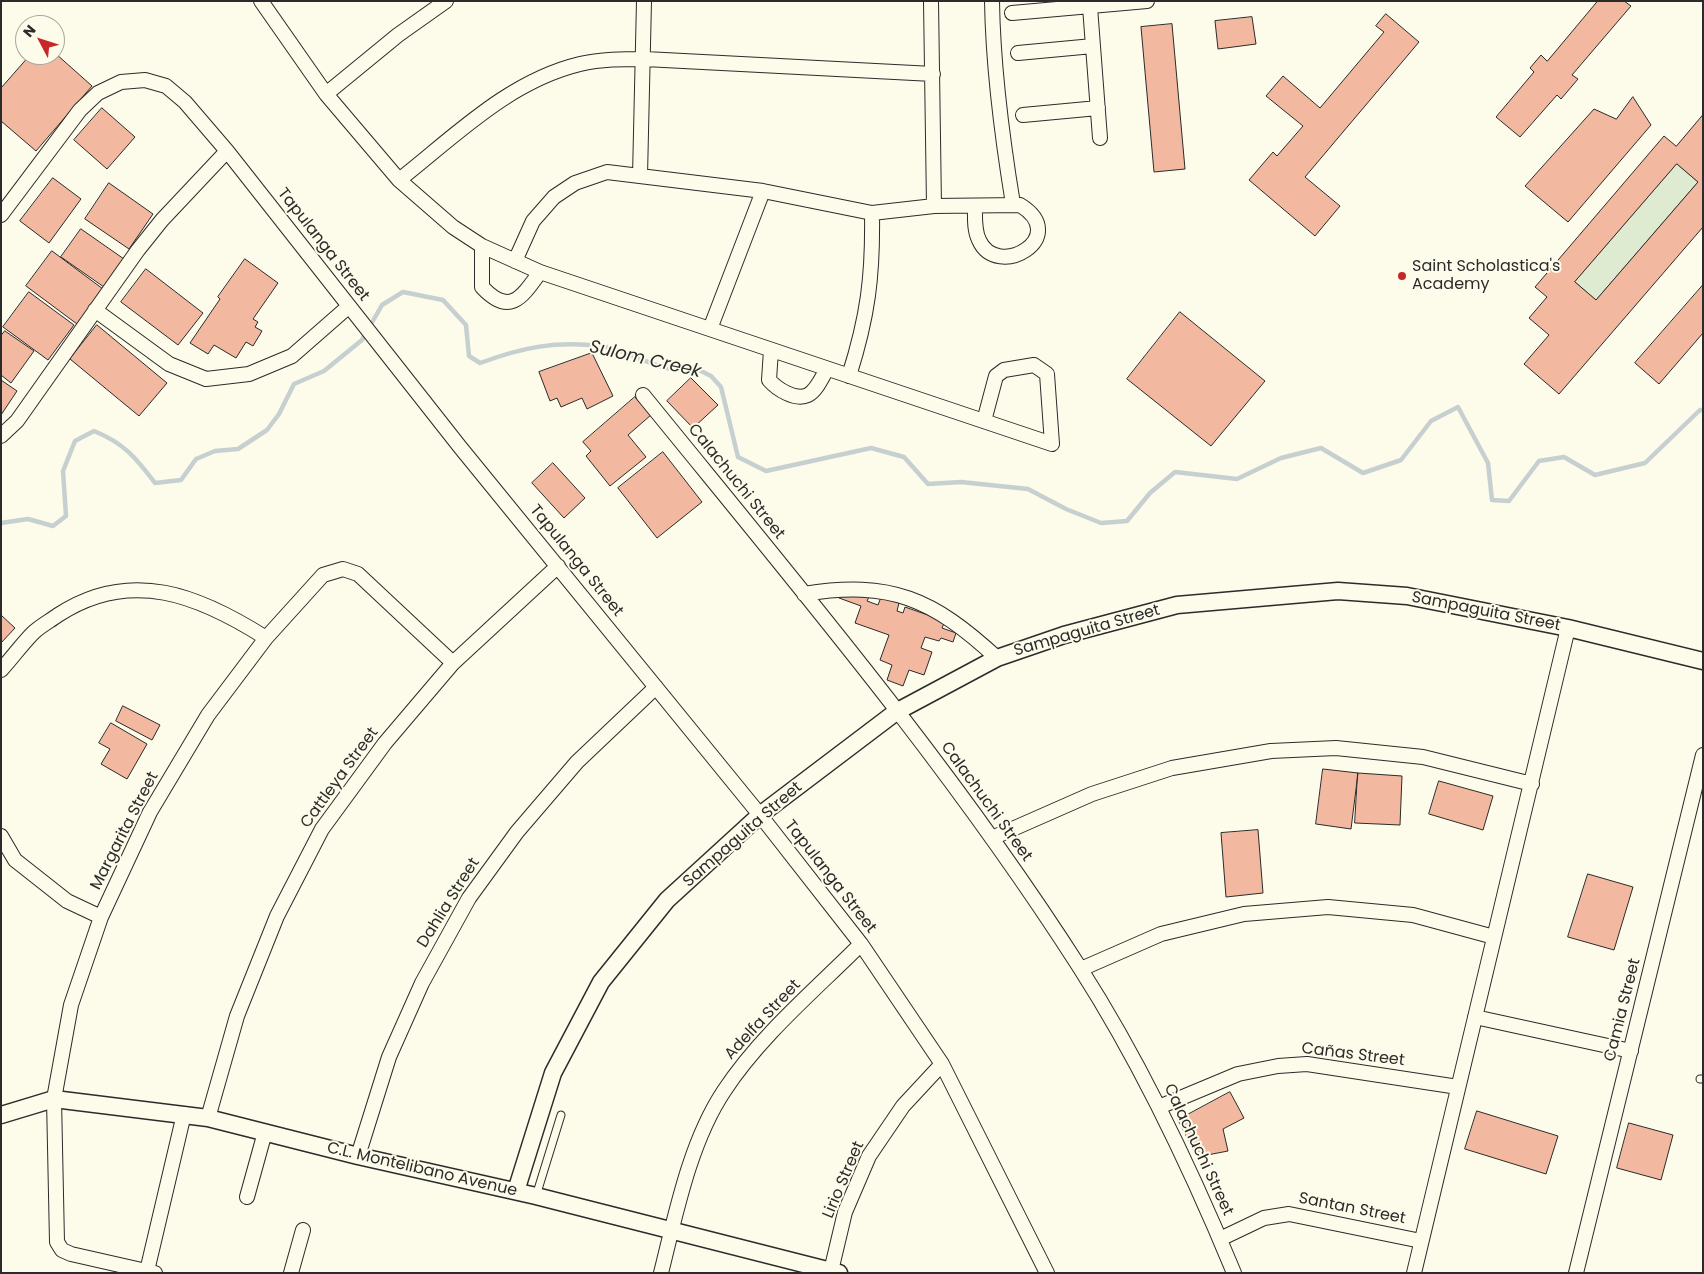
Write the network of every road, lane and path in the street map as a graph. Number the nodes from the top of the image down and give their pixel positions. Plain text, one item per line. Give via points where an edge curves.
1 (261, 1) edge
2 (446, 1) edge
3 (644, 1) edge
4 (931, 1) edge
5 (992, 1) edge
6 (1147, 1) edge
7 (1090, 6) junction
8 (1012, 13) dead end
9 (1093, 46) junction
10 (1018, 53) dead end
11 (644, 59) junction
12 (932, 74) junction
13 (326, 94) junction
14 (1098, 108) junction
15 (1023, 115) dead end
16 (1100, 138) dead end
17 (227, 151) junction
18 (640, 176) junction
19 (400, 180) junction
20 (764, 191) junction
21 (1013, 204) junction
22 (934, 206) junction
23 (975, 206) junction
24 (872, 213) junction
25 (1, 215) edge
26 (482, 246) junction
27 (515, 262) junction
28 (540, 272) junction
29 (348, 307) junction
30 (95, 310) junction
31 (710, 329) junction
32 (771, 350) junction
33 (827, 369) junction
34 (849, 376) junction
35 (643, 395) dead end
36 (984, 421) junction
37 (1, 436) edge
38 (558, 566) junction
39 (804, 594) junction
40 (1568, 628) junction
41 (266, 638) junction
42 (997, 658) junction
43 (1703, 661) edge
44 (452, 663) junction
45 (1, 670) edge
46 (656, 687) junction
47 (896, 712) junction
48 (1703, 755) edge
49 (1532, 784) junction
50 (760, 816) junction
51 (1, 836) edge
52 (992, 838) junction
53 (101, 917) junction
54 (1494, 937) junction
55 (861, 944) junction
56 (1081, 969) junction
57 (1475, 1017) junction
58 (1631, 1051) junction
59 (942, 1064) junction
60 (1458, 1087) junction
61 (54, 1099) junction
62 (1160, 1107) junction
63 (184, 1114) junction
64 (1, 1115) edge
65 (561, 1115) dead end
66 (208, 1118) junction
67 (265, 1132) junction
68 (358, 1156) junction
69 (516, 1191) junction
70 (536, 1196) junction
71 (247, 1197) dead end
72 (303, 1230) dead end
73 (672, 1232) junction
74 (1220, 1239) junction
75 (1421, 1241) junction
76 (151, 1272) edge
77 (835, 1272) edge
78 (291, 1273) edge
79 (661, 1273) edge
80 (1047, 1273) edge
81 (1234, 1273) edge
82 (1414, 1273) edge
83 (1576, 1273) edge

1 - 13 street
2 - 13 street via 398,35
3 - 11 street
4 - 12 street
5 - 21 street via 1001,128
6 - 7 street
7 - 8 street
7 - 9 street
9 - 10 street
9 - 14 street
11 - 12 street
11 - 18 street
11 - 19 street via 607,59 580,64 522,86 498,101
12 - 22 street
13 - 19 street
14 - 15 street
14 - 16 street
17 - 25 street, Tapulanga Street via 185,102 166,86 145,80 121,82 98,94 80,110
17 - 29 street, Tapulanga Street
17 - 30 street via 162,220
18 - 20 street
18 - 27 street via 607,172 576,183 554,197 533,221
19 - 26 street via 432,211
20 - 24 street
20 - 31 street
21 - 23 street
21 - 23 street via 1031,212 1037,224 1036,240 1029,250 1004,256 990,252 980,242
22 - 23 street
22 - 24 street
24 - 34 street via 873,258 869,300
26 - 27 street
26 - 28 street via 482,287 492,297 508,302 522,298
27 - 28 street
28 - 31 street
29 - 30 street via 292,356 249,374 206,379 168,364
29 - 38 street, Tapulanga Street
30 - 37 street via 17,421
31 - 32 street
32 - 33 street
32 - 33 street via 769,380 778,390 798,396 807,395
33 - 34 street
34 - 36 street
35 - 39 street, Calachuchi Street
36 - 36 street via 1052,444 1047,374 1034,365 1004,370 996,376
38 - 44 street, Cattleya Street
38 - 46 street, Tapulanga Street
39 - 42 street via 839,588 874,590 909,598 941,612
39 - 47 street, Calachuchi Street
40 - 42 street, Sampaguita Street via 1407,596 1338,591 1177,605 1064,634
40 - 43 street, Sampaguita Street
40 - 49 street
41 - 44 street, Margarita Street via 323,575 343,569 358,574
41 - 45 street via 230,615 176,594 124,589 76,604 34,631
41 - 53 street, Margarita Street via 208,715 150,812
42 - 47 street, Sampaguita Street
44 - 66 street, Cattleya Street via 386,743 322,829 277,916 241,1007
46 - 50 street, Tapulanga Street
46 - 68 street, Dahlia Street via 577,762 517,832 469,898 422,983 389,1057
47 - 50 street, Sampaguita Street
47 - 52 street, Calachuchi Street
48 - 58 street, Camia Street
49 - 52 street via 1423,758 1336,748 1272,751 1172,768 1092,794
49 - 54 street
50 - 55 street, Tapulanga Street
50 - 69 street, Sampaguita Street via 667,900 602,982 553,1074
51 - 53 street via 15,860 67,901
52 - 56 street, Calachuchi Street
53 - 61 street, Margarita Street via 71,1005
54 - 56 street via 1413,915 1328,908 1262,912 1161,934
54 - 57 street
55 - 59 street, Tapulanga Street
55 - 73 street, Adelfa Street via 750,1056 723,1092 702,1136
56 - 62 street, Calachuchi Street
57 - 58 street
57 - 60 street
58 - 83 street, Camia Street
59 - 77 street, Lirio Street via 903,1106 869,1156 845,1212
59 - 80 street, Tapulanga Street
60 - 62 street, Cañas Street via 1307,1064 1238,1074
60 - 75 street
61 - 63 street, C.L. Montelibano Avenue
61 - 64 street, C.L. Montelibano Avenue
61 - 76 street, Margarita Street via 57,1242 62,1250 71,1254
62 - 74 street, Calachuchi Street
63 - 66 street, C.L. Montelibano Avenue
63 - 76 street
65 - 70 lane
66 - 67 street, C.L. Montelibano Avenue
67 - 68 street, C.L. Montelibano Avenue
67 - 71 street
68 - 69 street, C.L. Montelibano Avenue
69 - 70 street, C.L. Montelibano Avenue
70 - 73 street, C.L. Montelibano Avenue
72 - 78 street
73 - 77 street, C.L. Montelibano Avenue
73 - 79 street, Adelfa Street
74 - 75 street, Santan Street via 1264,1218 1289,1214
74 - 81 street, Calachuchi Street
75 - 82 street

